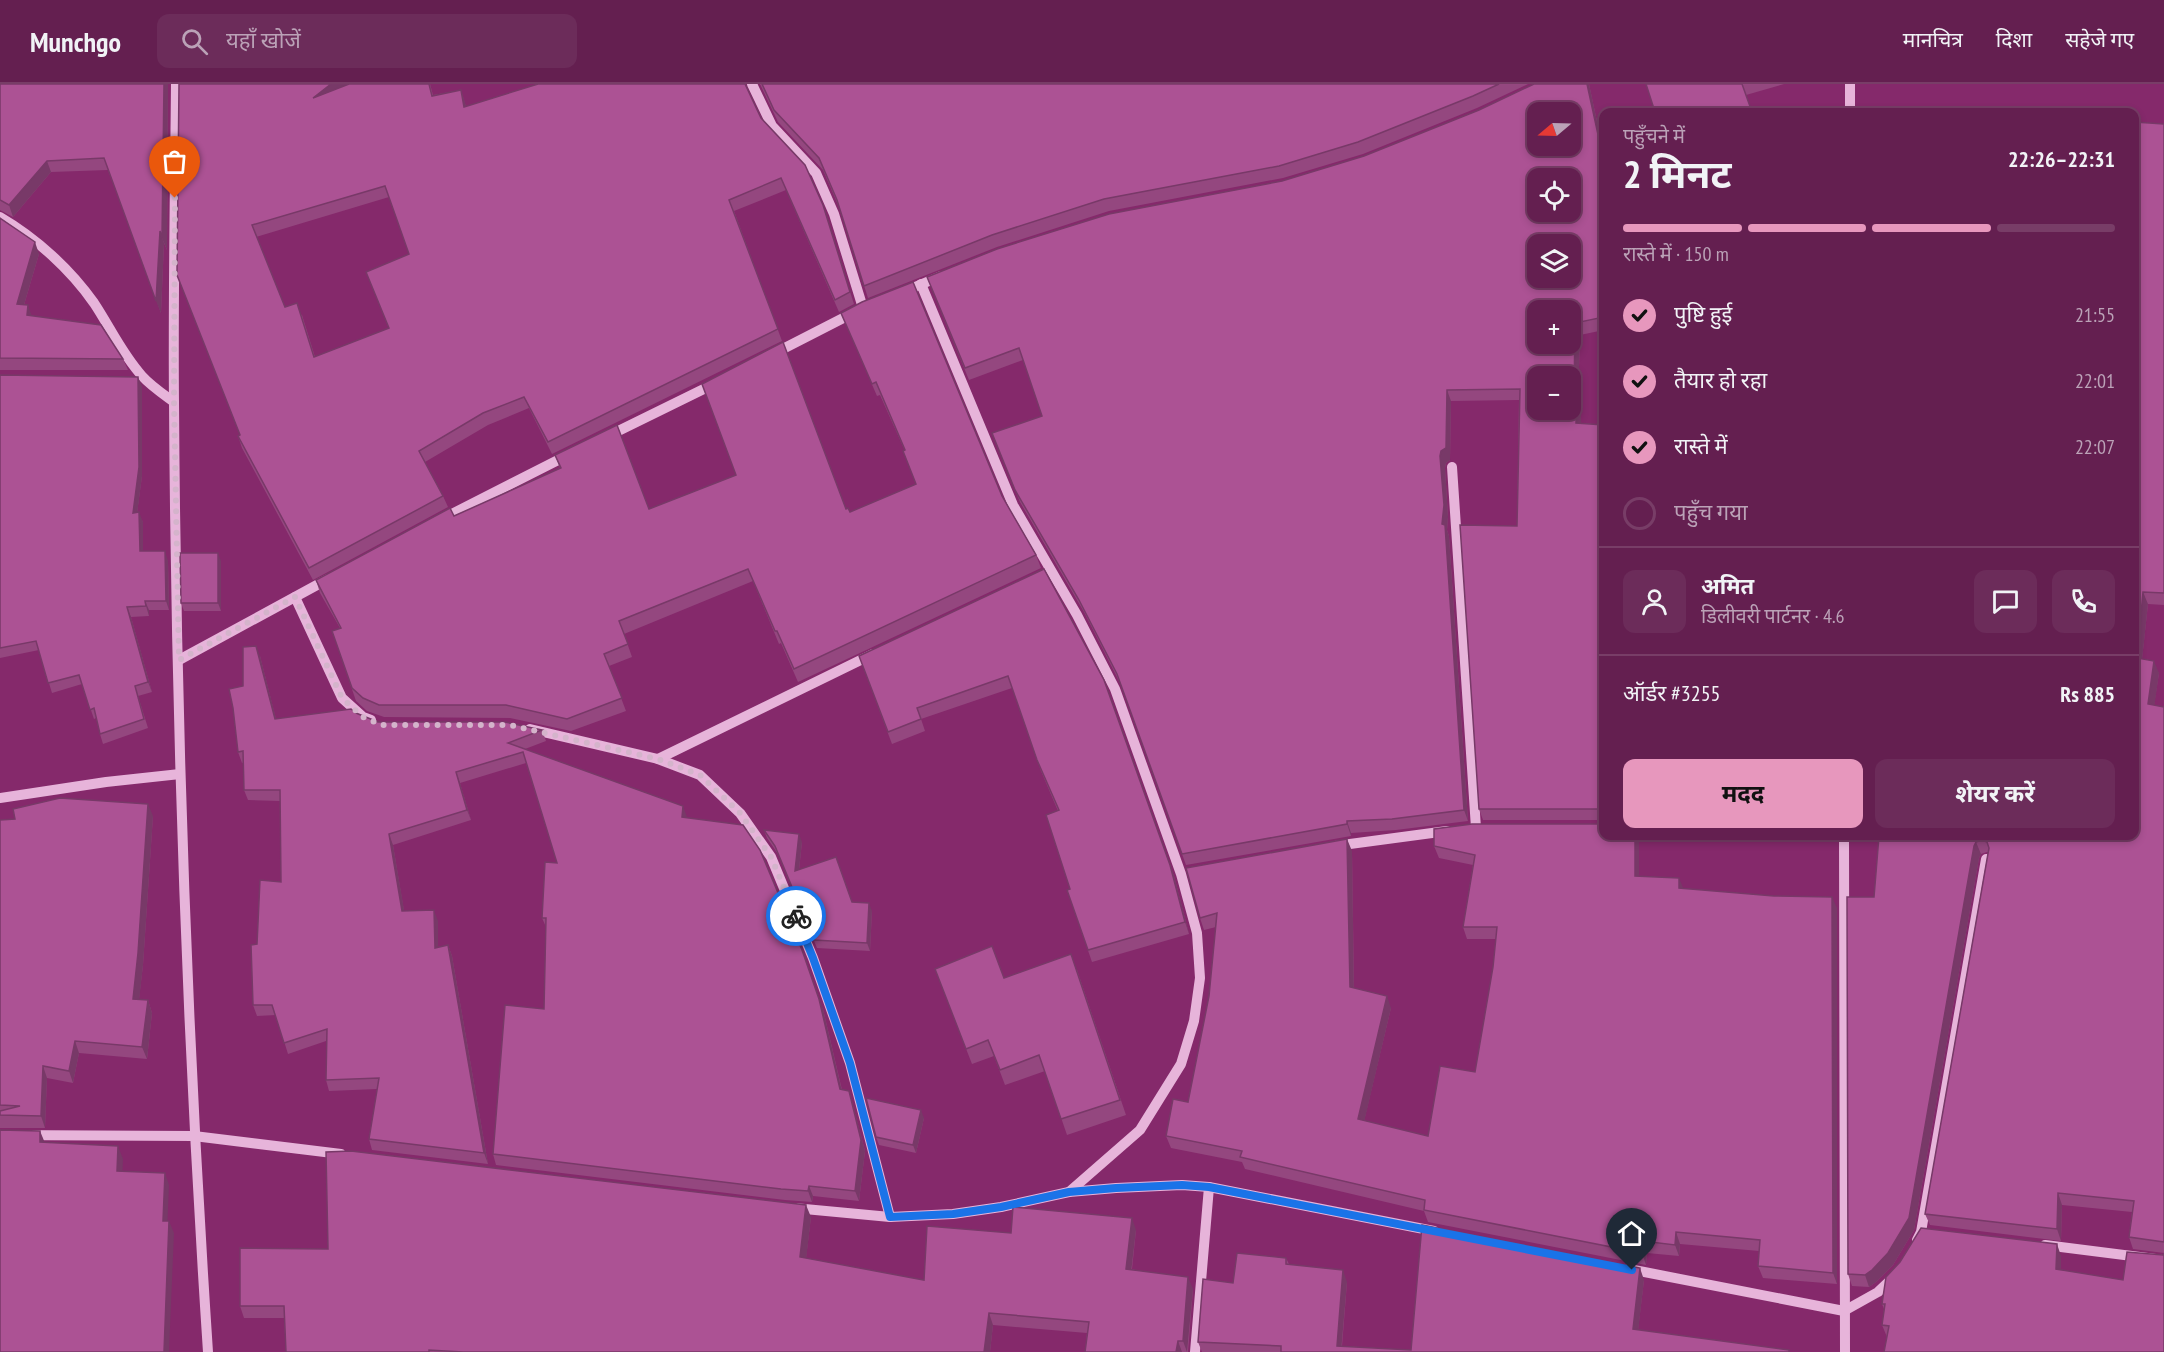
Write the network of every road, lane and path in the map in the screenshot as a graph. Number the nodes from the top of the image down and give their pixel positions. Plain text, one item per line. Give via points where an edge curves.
1 (176, 84) edge
2 (752, 84) edge
3 (1850, 84) edge
4 (1850, 108) edge
5 (0, 217) edge
6 (955, 271) edge
7 (921, 284) junction
8 (892, 296) edge
9 (761, 360) edge
10 (731, 376) edge
11 (132, 378) edge
12 (144, 378) junction
13 (174, 402) junction
14 (595, 442) edge
15 (574, 452) edge
16 (1452, 467) dead end
17 (429, 526) edge
18 (1050, 572) junction
19 (336, 575) edge
20 (1040, 577) edge
21 (295, 597) junction
22 (888, 647) edge
23 (179, 660) junction
24 (382, 725) edge
25 (522, 727) edge
26 (658, 759) junction
27 (180, 774) junction
28 (0, 798) edge
29 (1844, 840) edge
30 (1329, 847) edge
31 (1986, 859) edge
32 (0, 1134) edge
33 (194, 1136) junction
34 (348, 1155) edge
35 (1209, 1187) junction
36 (1069, 1192) junction
37 (784, 1207) edge
38 (890, 1217) junction
39 (1921, 1232) junction
40 (1444, 1233) edge
41 (1933, 1233) edge
42 (2037, 1245) edge
43 (1912, 1250) edge
44 (2164, 1260) edge
45 (1902, 1267) edge
46 (1621, 1268) edge
47 (1844, 1311) junction
48 (208, 1352) edge
49 (1195, 1352) edge
50 (1845, 1352) edge

1 - 13 street
2 - 9 street via 772,126 816,173 868,306
3 - 4 street
5 - 12 street via 20,228 69,274 93,302 128,360
6 - 7 street
7 - 8 street
7 - 18 street via 1013,505
10 - 14 street
11 - 12 street
12 - 13 street
13 - 23 street
15 - 17 street
16 - 30 street via 1470,829
18 - 20 street
18 - 36 street via 1115,688 1186,873 1200,978 1194,1021 1181,1064 1140,1130
19 - 21 street
21 - 23 street
21 - 24 street via 342,698 363,717
22 - 26 street
23 - 27 street
25 - 26 street
26 - 38 street via 700,775 740,813 771,857 813,958 850,1063
27 - 28 street
27 - 33 street
29 - 47 street
31 - 39 street
32 - 33 street
33 - 34 street
33 - 48 street
35 - 36 street
35 - 40 street
35 - 49 street
36 - 38 street via 953,1214
37 - 38 street
39 - 41 street
39 - 43 street
42 - 44 street
45 - 47 street via 1878,1292
46 - 47 street
47 - 50 street

